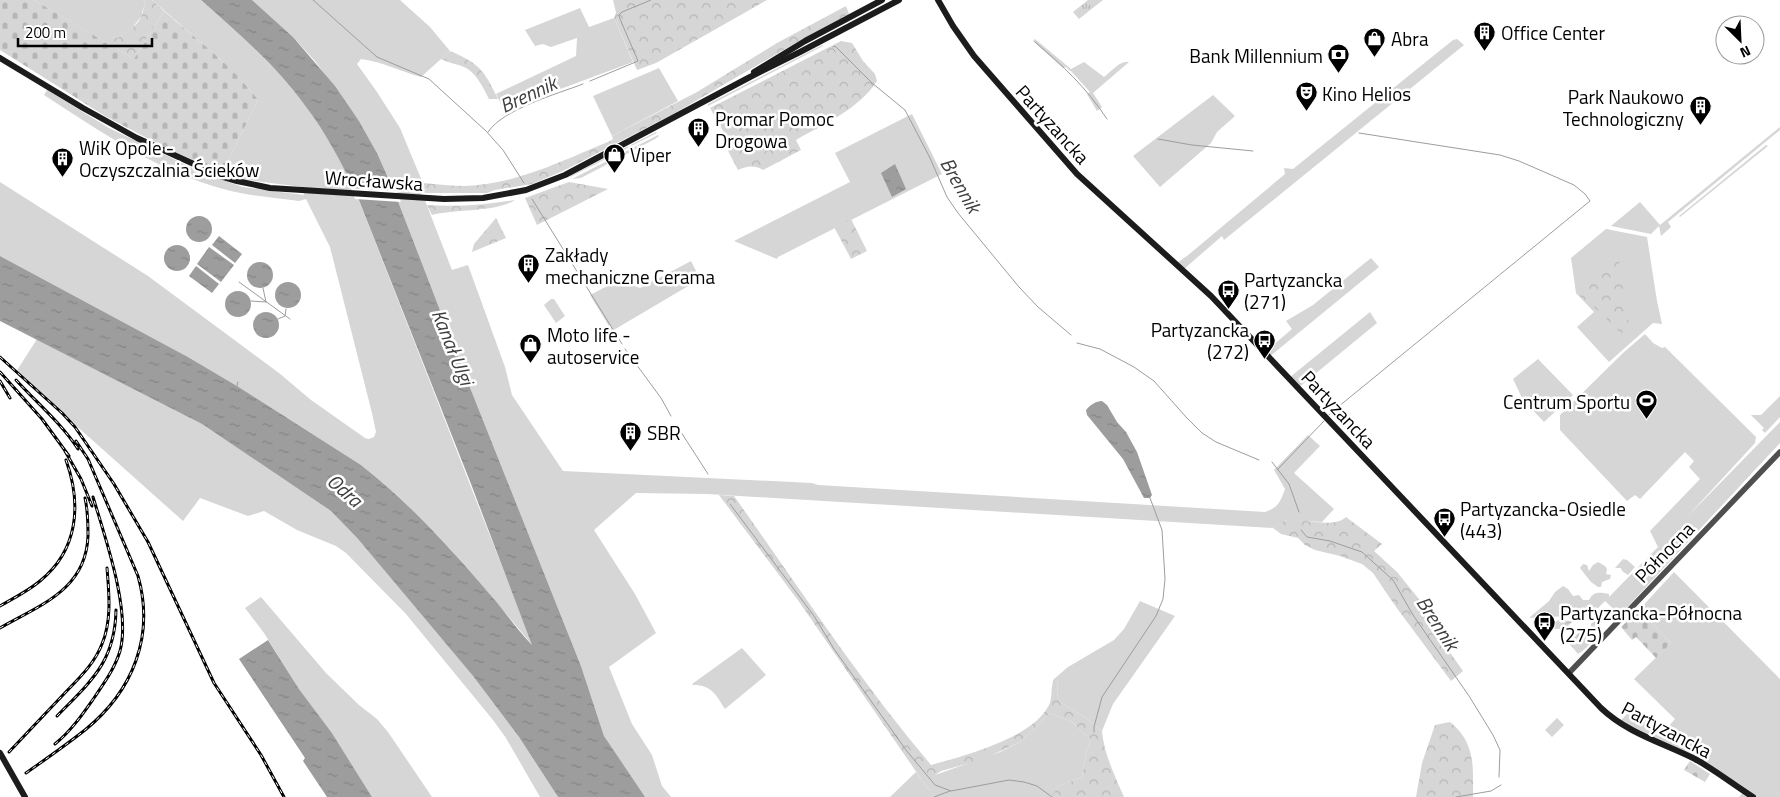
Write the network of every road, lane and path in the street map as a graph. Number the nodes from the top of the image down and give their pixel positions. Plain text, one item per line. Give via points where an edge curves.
1 (882, 0) edge
2 (899, 0) edge
3 (939, 0) edge
4 (0, 58) edge
5 (750, 77) junction
6 (1780, 452) edge
7 (1569, 673) junction
8 (0, 753) edge
9 (25, 797) edge
10 (1753, 797) edge

1 - 5 main road, Wrocławska via 805,41
2 - 5 main road, Wrocławska
3 - 7 main road, Partyzancka via 974,56 1073,169 1213,298
4 - 5 main road, Wrocławska via 117,127 220,176 251,185 423,198 490,197 544,184
6 - 7 street, Północna
7 - 10 main road, Partyzancka via 1611,717 1701,762
8 - 9 main road

